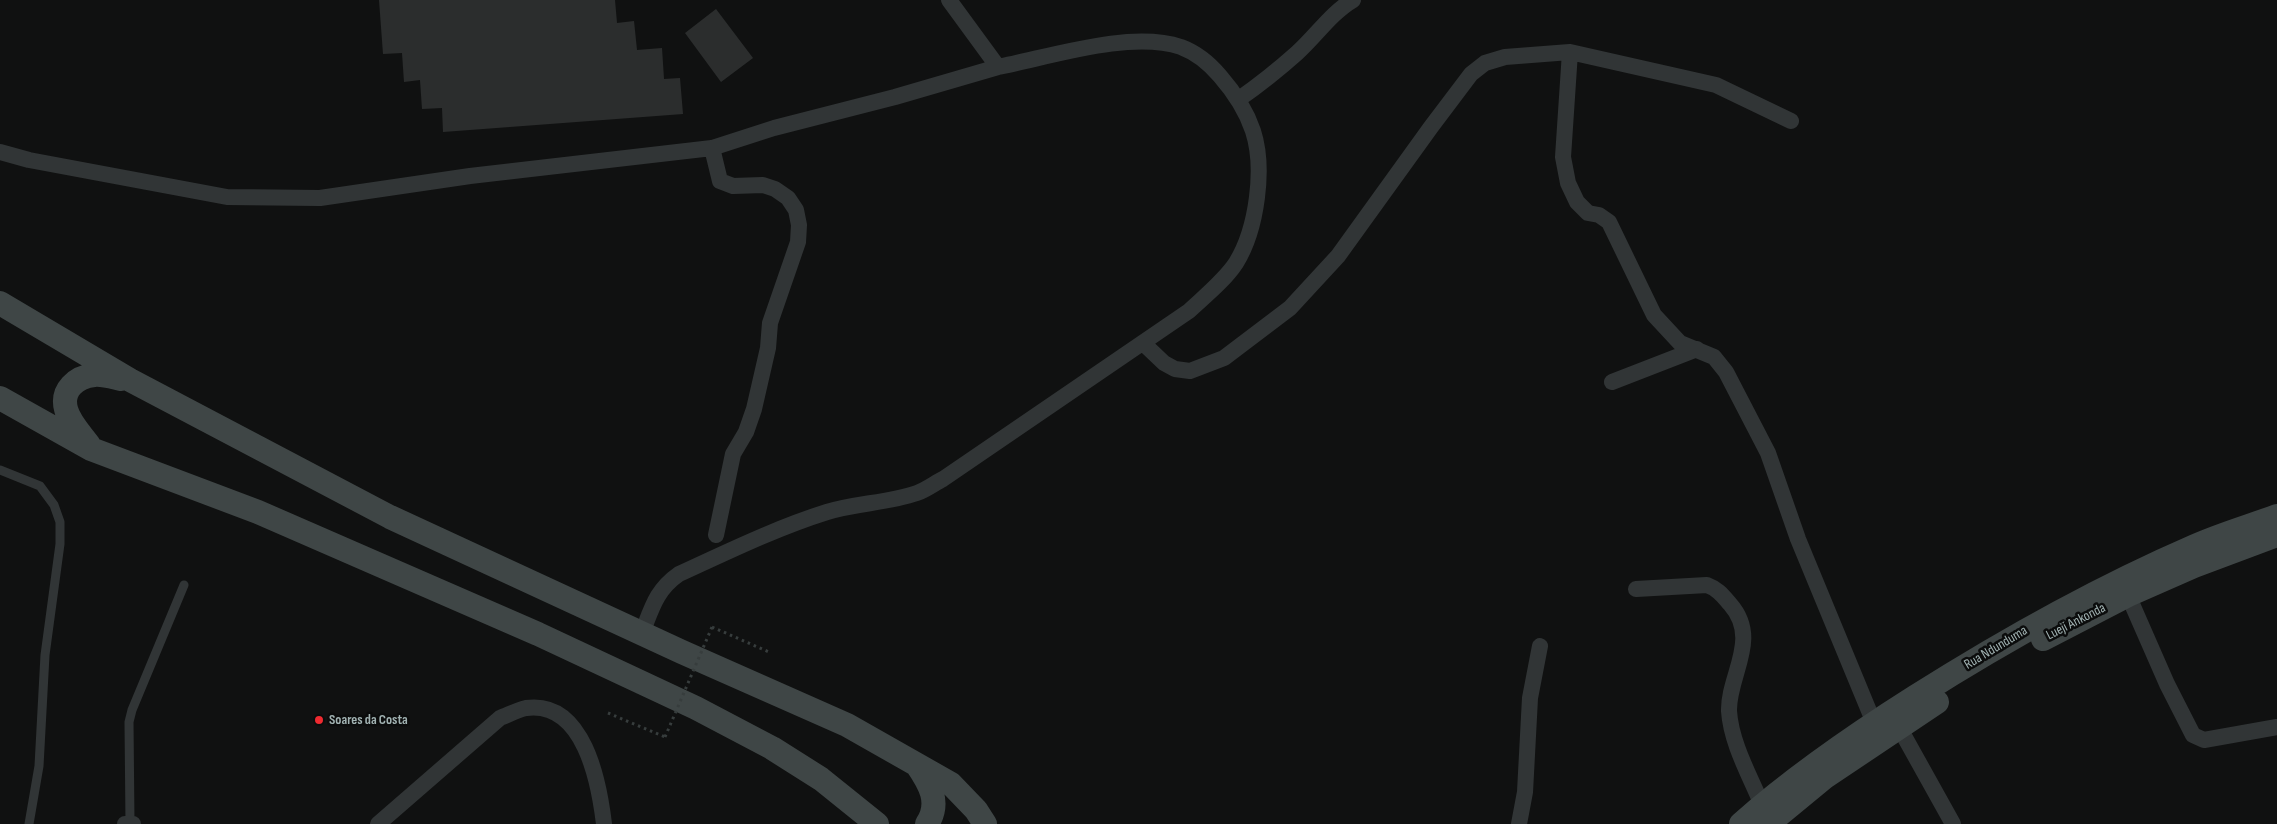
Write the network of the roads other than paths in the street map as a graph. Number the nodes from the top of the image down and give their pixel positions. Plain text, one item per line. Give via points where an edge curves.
1 (950, 0) edge
2 (1353, 0) edge
3 (1570, 52) junction
4 (998, 67) junction
5 (1239, 99) junction
6 (1791, 121) dead end
7 (712, 148) junction
8 (0, 152) edge
9 (0, 303) edge
10 (1143, 343) junction
11 (1697, 349) junction
12 (130, 380) junction
13 (1612, 382) dead end
14 (0, 398) edge
15 (92, 449) junction
16 (0, 470) edge
17 (2277, 516) edge
18 (716, 534) dead end
19 (2277, 535) edge
20 (184, 585) dead end
21 (1636, 589) dead end
22 (2128, 595) junction
23 (642, 633) junction
24 (1540, 646) dead end
25 (1874, 723) junction
26 (1899, 727) junction
27 (2277, 727) edge
28 (917, 764) junction
29 (1765, 815) edge
30 (878, 823) edge
31 (30, 824) edge
32 (129, 824) edge
33 (378, 824) edge
34 (604, 824) edge
35 (927, 824) edge
36 (985, 824) edge
37 (1519, 824) edge
38 (1741, 824) edge
39 (1953, 824) edge

1 - 4 street
2 - 5 street via 1334,14 1285,63
3 - 6 street via 1716,85
3 - 10 street via 1505,57 1485,63 1471,74 1320,277 1290,308 1224,358 1190,371 1174,369
3 - 11 street via 1563,157 1568,183 1577,202 1588,213 1609,222 1654,315 1680,342
4 - 5 street via 1117,43 1154,43 1180,47 1206,60
4 - 7 street
5 - 10 street via 1253,131 1258,158 1255,214 1247,241 1236,263 1218,284 1189,311
7 - 8 street via 470,176 320,198 227,197
7 - 18 street via 720,181 733,186 763,184 775,188 788,198 800,224 798,242 770,323 768,348 754,409 733,454
9 - 12 main road
10 - 23 street via 918,493 826,512 679,574 657,595
11 - 13 street
11 - 25 street via 1714,357 1726,372 1768,453 1798,539
12 - 15 main road via 96,375 74,382 67,390 66,409
12 - 23 main road via 390,517
14 - 15 main road
15 - 30 main road via 285,524 538,634 688,704 780,753 821,779
16 - 31 lane via 40,486 54,505 60,522 45,655 39,766
17 - 25 main road, Rua Ndunduma via 2198,545 2121,579 2016,635
19 - 22 main road, Lueji Ankonda
20 - 32 lane via 131,716
21 - 29 street via 1707,585 1717,589 1734,608 1744,643 1729,709 1732,731
22 - 26 main road, Lueji Ankonda via 2025,648
22 - 27 street via 2193,735 2204,740
23 - 28 main road via 847,725
24 - 37 street via 1530,698 1525,792
25 - 29 main road, Rua Ndunduma via 1844,742
26 - 29 main road, Lueji Ankonda
26 - 39 street
28 - 35 main road via 934,799 933,816
28 - 36 main road via 951,784
29 - 38 main road, Rua Ndunduma
33 - 34 street via 500,718 525,708 540,708 567,721 587,749

